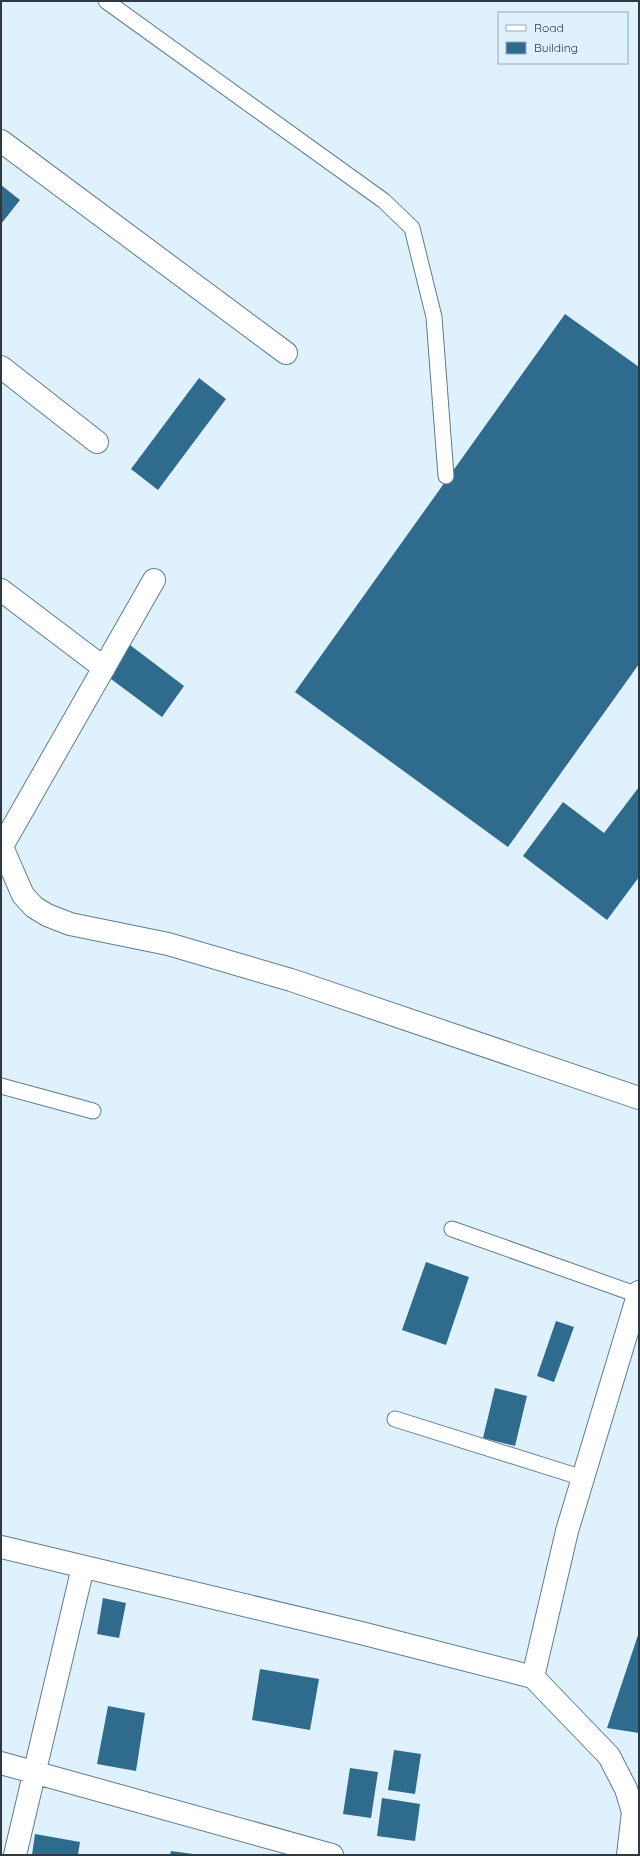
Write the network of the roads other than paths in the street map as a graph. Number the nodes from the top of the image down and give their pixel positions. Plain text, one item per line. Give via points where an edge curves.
1 (106, 1) edge
2 (1, 141) edge
3 (286, 353) dead end
4 (1, 367) edge
5 (97, 442) dead end
6 (446, 476) dead end
7 (154, 580) dead end
8 (1, 590) edge
9 (104, 668) junction
10 (4, 837) edge
11 (1, 1086) edge
12 (639, 1098) edge
13 (93, 1111) dead end
14 (452, 1230) dead end
15 (639, 1293) edge
16 (395, 1419) dead end
17 (583, 1478) junction
18 (1, 1547) edge
19 (83, 1567) junction
20 (533, 1677) junction
21 (1, 1763) edge
22 (34, 1772) junction
23 (15, 1855) edge
24 (332, 1855) edge
25 (628, 1855) edge

1 - 6 lane via 384,201 412,228 434,317
2 - 3 street
4 - 5 street
7 - 9 street
8 - 9 street
9 - 10 street
10 - 12 street via 23,895 34,907 47,915 70,924 168,944 291,980
11 - 13 lane
14 - 15 lane
15 - 17 street
16 - 17 lane
17 - 20 street via 567,1531
18 - 19 street
19 - 20 street
19 - 22 street
20 - 25 street via 609,1756 626,1789 634,1812
21 - 22 street
22 - 23 street
22 - 24 street

